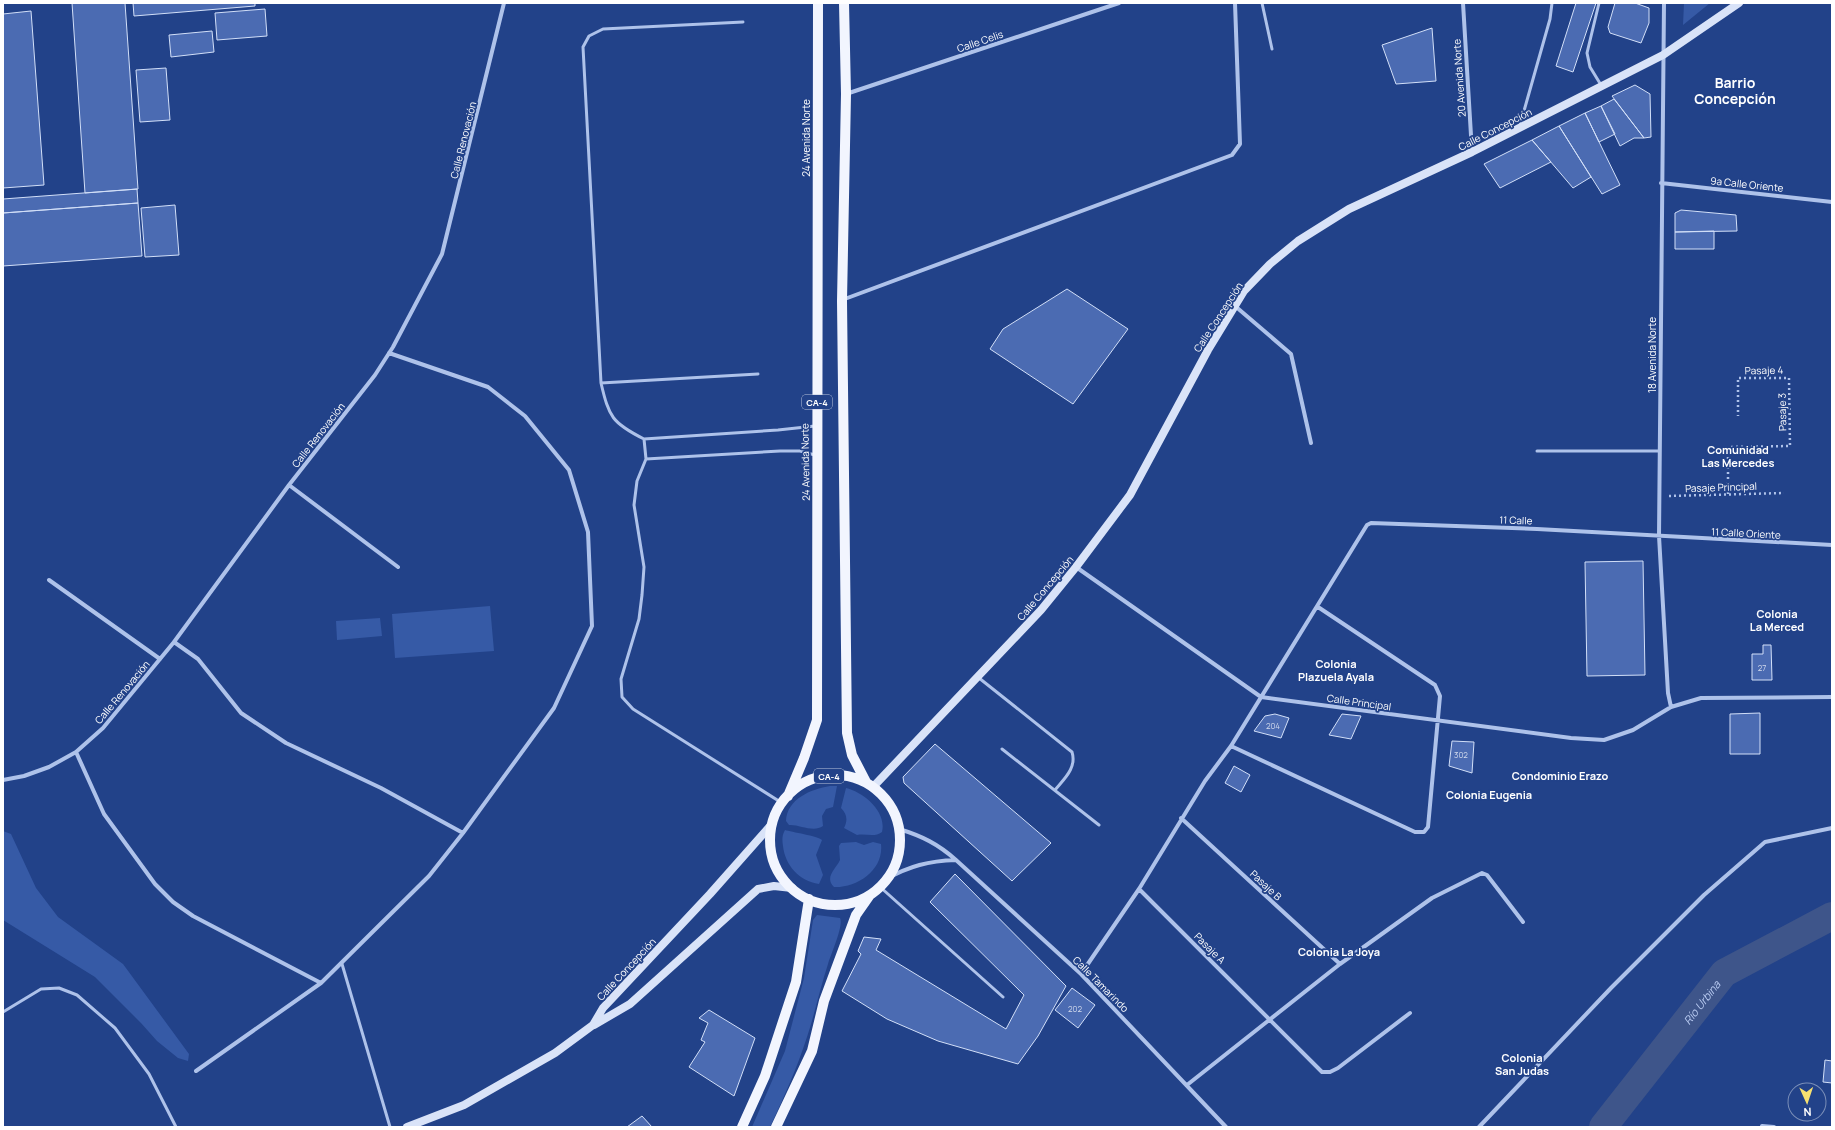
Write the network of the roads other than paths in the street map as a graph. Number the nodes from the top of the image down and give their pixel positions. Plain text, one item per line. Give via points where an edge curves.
1 (504, 3) edge
2 (818, 3) edge
3 (844, 3) edge
4 (1118, 3) edge
5 (1235, 3) edge
6 (1262, 3) edge
7 (1463, 3) edge
8 (1552, 3) edge
9 (1599, 3) edge
10 (1664, 3) edge
11 (1739, 3) edge
12 (743, 22) dead end
13 (1272, 49) dead end
14 (1663, 56) junction
15 (1602, 86) junction
16 (846, 94) junction
17 (1519, 128) junction
18 (1472, 152) junction
19 (1661, 183) junction
20 (1832, 202) edge
21 (842, 300) junction
22 (1235, 306) junction
23 (389, 353) junction
24 (758, 374) dead end
25 (601, 383) junction
26 (817, 425) junction
27 (644, 439) junction
28 (1311, 443) dead end
29 (1537, 451) dead end
30 (1660, 451) junction
31 (818, 456) junction
32 (646, 459) junction
33 (289, 485) junction
34 (1659, 536) junction
35 (1832, 545) edge
36 (398, 567) dead end
37 (1076, 567) junction
38 (49, 580) dead end
39 (1318, 607) junction
40 (174, 642) junction
41 (160, 659) junction
42 (978, 677) junction
43 (1261, 697) junction
44 (1832, 697) edge
45 (1671, 707) junction
46 (1437, 721) junction
47 (1231, 746) junction
48 (1002, 749) dead end
49 (76, 752) junction
50 (3, 780) edge
51 (869, 785) junction
52 (1055, 790) junction
53 (785, 799) junction
54 (1181, 818) junction
55 (772, 824) junction
56 (1099, 825) dead end
57 (1832, 828) edge
58 (899, 829) junction
59 (463, 833) junction
60 (956, 860) junction
61 (879, 886) junction
62 (792, 888) junction
63 (1139, 889) junction
64 (809, 899) junction
65 (1523, 922) dead end
66 (342, 964) junction
67 (1340, 964) junction
68 (1081, 974) junction
69 (321, 983) junction
70 (1003, 997) dead end
71 (3, 1012) edge
72 (1410, 1013) dead end
73 (1270, 1018) junction
74 (593, 1025) junction
75 (196, 1071) dead end
76 (1187, 1085) junction
77 (1762, 1126) edge
78 (176, 1127) edge
79 (390, 1127) edge
80 (407, 1127) edge
81 (742, 1127) edge
82 (776, 1127) edge
83 (1226, 1127) edge
84 (1479, 1127) edge
85 (1774, 1127) edge

1 - 23 street, Calle Renovación via 446,240 436,267
2 - 26 main road, 24 Avenida Norte / CA-4
3 - 16 main road, CA-4
4 - 16 street, Calle Celis
5 - 21 street via 1240,144 1232,155
6 - 13 lane
7 - 18 street, 20 Avenida Norte
8 - 17 lane via 1550,19
9 - 15 lane via 1587,53 1590,67
10 - 14 street, 18 Avenida Norte
11 - 14 street, Calle Concepción
12 - 25 lane via 604,29 589,36 583,46
14 - 15 street, Calle Concepción
14 - 19 street, 18 Avenida Norte
15 - 17 street, Calle Concepción
16 - 21 main road, CA-4
17 - 18 street, Calle Concepción
18 - 22 street, Calle Concepción via 1350,210 1298,241 1270,264 1244,291
19 - 20 street, 9a Calle Oriente
19 - 30 street, 18 Avenida Norte
21 - 51 main road, CA-4 via 847,733 852,755
22 - 28 street via 1291,354
22 - 37 street, Calle Concepción via 1208,350 1130,495
23 - 33 street, Calle Renovación via 375,375
23 - 59 street via 488,387 525,416 569,470 588,532 592,626 554,708
24 - 25 lane
25 - 27 lane via 608,410 623,428
26 - 27 lane
26 - 31 main road, 24 Avenida Norte / CA-4
27 - 32 lane
29 - 30 lane
30 - 34 street, 18 Avenida Norte
31 - 32 lane via 800,451 780,451
31 - 53 main road, 24 Avenida Norte / CA-4 via 817,720 804,758
32 - 53 lane via 637,481 634,505 644,567 642,596 639,620 621,679 622,697 632,709
33 - 36 street
33 - 40 street, Calle Renovación
34 - 35 street, 11 Calle Oriente
34 - 39 street, 11 Calle via 1371,523 1367,525
34 - 45 street, 18 Avenida Norte via 1668,693
37 - 42 street, Calle Concepción via 1042,610
37 - 43 street, Calle Principal
38 - 41 street
39 - 43 street
39 - 46 street via 1435,685 1440,696
40 - 41 street, Calle Renovación
40 - 59 street via 198,659 241,713 254,722 286,743 381,788
41 - 49 street, Calle Renovación via 103,728
42 - 51 street, Calle Concepción
42 - 52 lane via 1072,752 1071,770
43 - 46 street, Calle Principal
43 - 47 street
44 - 45 street, Calle Principal via 1701,698
45 - 46 street, Calle Principal via 1633,730 1604,740
46 - 47 street via 1428,826 1424,832 1415,832
47 - 54 street
48 - 52 lane
49 - 50 street, Calle Renovación via 34,773
49 - 69 street via 104,814 155,884 173,902 193,916
51 - 53 main road, CA-4 via 840,776 821,777 803,784
51 - 58 main road, CA-4 via 888,803
52 - 56 lane
53 - 55 main road, CA-4
54 - 63 street
54 - 67 street, Pasaje B
55 - 62 main road, CA-4 via 772,855 779,873
55 - 74 street, Calle Concepción via 603,1008
57 - 84 street via 1765,842 1698,901
58 - 60 street, Calle Tamarindo via 941,846
58 - 61 main road, CA-4 via 898,855
59 - 66 street via 429,876
60 - 61 street via 906,868
60 - 68 street, Calle Tamarindo
61 - 64 main road, CA-4 via 862,898 841,904 827,904
61 - 70 lane
61 - 82 main road, CA-4 via 856,914 824,1001 812,1051
62 - 64 main road, CA-4
62 - 74 street via 774,886 758,889 630,1004
63 - 68 street
63 - 73 street, Pasaje A
64 - 81 main road via 796,982 765,1076
65 - 67 street via 1487,875 1482,873 1432,898
66 - 69 street
66 - 79 lane
67 - 73 street
68 - 76 street, Calle Tamarindo
69 - 75 street
71 - 78 lane via 41,989 59,988 77,995 115,1028 149,1074
72 - 73 street, Pasaje A via 1330,1072 1322,1072
73 - 76 street
74 - 80 street, Calle Concepción via 555,1053 501,1085 464,1105
76 - 83 street, Calle Tamarindo
77 - 85 street

